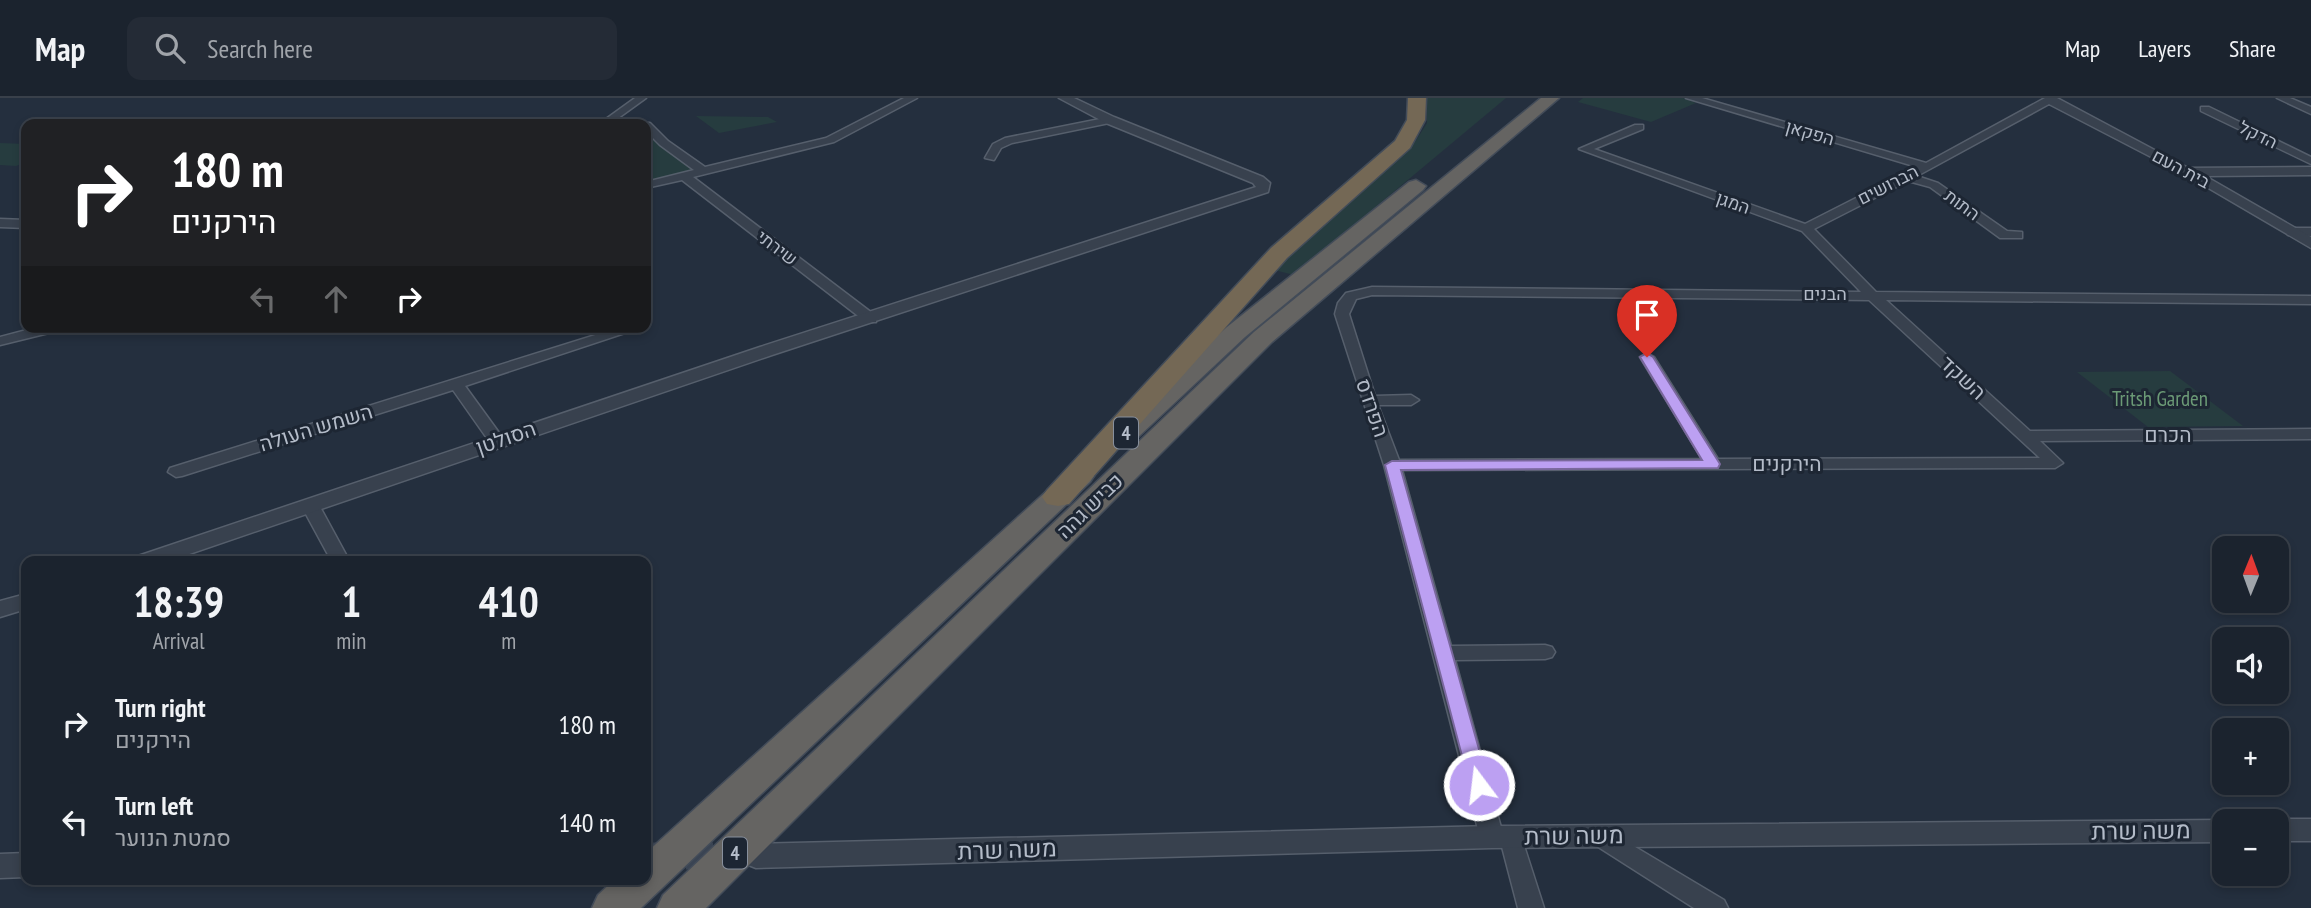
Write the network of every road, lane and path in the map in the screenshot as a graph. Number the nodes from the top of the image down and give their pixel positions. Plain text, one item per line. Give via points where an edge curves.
1 (641, 98) edge
2 (912, 98) edge
3 (1065, 98) edge
4 (1417, 98) edge
5 (2282, 98) edge
6 (1693, 99) edge
7 (2051, 99) edge
8 (1530, 100) edge
9 (2205, 109) dead end
10 (2311, 111) edge
11 (639, 118) edge
12 (1110, 120) junction
13 (1639, 127) dead end
14 (651, 130) edge
15 (990, 158) dead end
16 (2311, 161) edge
17 (1926, 166) junction
18 (2311, 171) edge
19 (703, 172) junction
20 (2188, 172) junction
21 (684, 176) junction
22 (1905, 176) junction
23 (651, 185) edge
24 (0, 223) edge
25 (21, 224) edge
26 (1806, 228) junction
27 (2292, 232) junction
28 (2311, 232) edge
29 (2018, 235) dead end
30 (2311, 243) edge
31 (1871, 294) junction
32 (2311, 300) edge
33 (1343, 303) joint
34 (871, 319) junction
35 (32, 333) edge
36 (617, 333) edge
37 (0, 341) edge
38 (1647, 357) dead end
39 (457, 385) junction
40 (1369, 401) junction
41 (1411, 401) dead end
42 (2311, 434) edge
43 (2026, 436) junction
44 (497, 441) junction
45 (2055, 463) joint
46 (1713, 464) junction
47 (1392, 465) junction
48 (176, 472) dead end
49 (1058, 496) junction
50 (310, 505) junction
51 (161, 556) edge
52 (338, 556) edge
53 (21, 603) edge
54 (0, 610) edge
55 (1545, 652) dead end
56 (1444, 653) junction
57 (2289, 830) edge
58 (2311, 830) edge
59 (2212, 831) edge
60 (1600, 836) junction
61 (1502, 837) junction
62 (756, 856) tunnel mouth
63 (21, 865) edge
64 (0, 866) edge
65 (651, 873) edge
66 (638, 885) edge
67 (613, 908) edge
68 (678, 908) edge
69 (1531, 908) edge
70 (1715, 908) edge

1 - 11 street
2 - 19 street via 830,140
3 - 12 street
4 - 49 highway via 1416,120 1404,144 1279,253
5 - 10 street
6 - 17 street, הפקאן
7 - 17 street, הברושים
7 - 20 street, בית העם
8 - 49 highway, כביש גהה / 4 via 1236,332
8 - 68 highway, כביש גהה / 4 via 1263,337
9 - 16 street, הדקל
12 - 15 street via 1009,141 998,146
12 - 34 street, הסולטן via 1258,180 1263,189
13 - 26 street, המגן via 1584,149
14 - 19 street
17 - 22 street, הברושים
18 - 20 street
19 - 21 street
20 - 27 street, בית העם
21 - 23 street
21 - 34 street, שירתי
22 - 26 street, הברושים
22 - 29 street, התות via 1934,185 2004,235
24 - 25 street
26 - 31 street
27 - 28 street
27 - 30 street, בית העם
31 - 32 street, הבנים
31 - 33 street, הבנים via 1372,291 1358,292
31 - 43 street, השקד
33 - 40 street, הפרדס via 1342,314
34 - 44 street, הסולטן
35 - 37 street
36 - 39 street, השמש העולה
38 - 46 street
39 - 44 street
39 - 48 street, השמש העולה
40 - 41 street
40 - 47 street, הפרדס
42 - 43 street, הכרם
43 - 45 street, השקד
44 - 50 street, הסולטן
45 - 46 street, הירקנים
46 - 47 street, הירקנים
47 - 56 street, הפרדס
49 - 65 highway, כביש גהה / 4
50 - 51 street, הסולטן
50 - 52 street
53 - 54 street
55 - 56 street
56 - 61 street, הפרדס
57 - 58 street
59 - 60 street, משה שרת
60 - 61 street, משה שרת
60 - 70 street
61 - 62 street, משה שרת
61 - 69 street, הפרדס
63 - 64 street
66 - 67 highway, כביש גהה / 4

